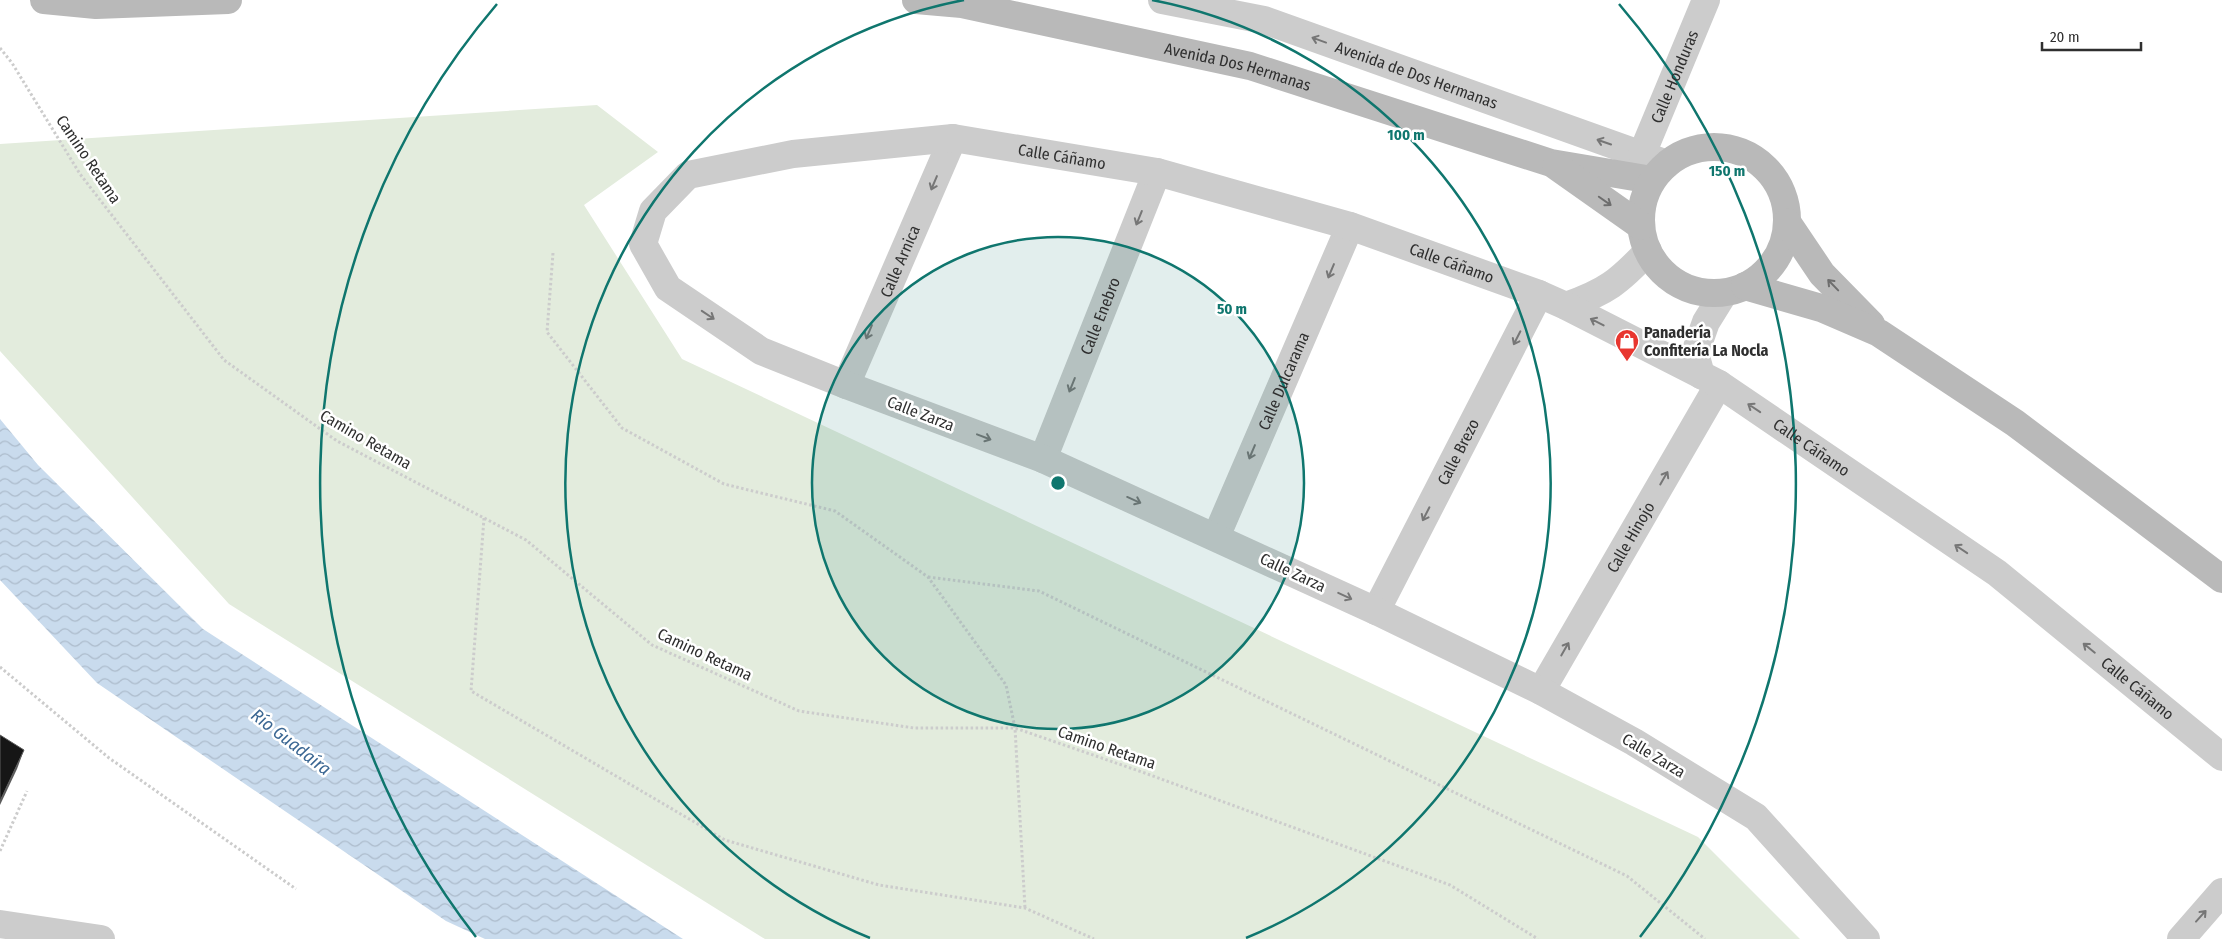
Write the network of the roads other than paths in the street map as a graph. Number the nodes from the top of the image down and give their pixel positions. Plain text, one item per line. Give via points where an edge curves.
1 (44, 0) edge
2 (228, 0) edge
3 (916, 0) edge
4 (1162, 0) edge
5 (1706, 0) edge
6 (89, 2) edge
7 (953, 138) junction
8 (1551, 163) junction
9 (1654, 166) junction
10 (1157, 172) junction
11 (1788, 222) junction
12 (1350, 226) junction
13 (1644, 239) junction
14 (668, 288) joint
15 (1735, 290) junction
16 (1539, 294) junction
17 (1566, 306) junction
18 (1879, 333) junction
19 (1710, 380) junction
20 (846, 385) junction
21 (1043, 459) junction
22 (1216, 537) junction
23 (2222, 579) edge
24 (1376, 611) junction
25 (1541, 691) junction
26 (2222, 757) edge
27 (2222, 892) edge
28 (0, 924) edge
29 (102, 939) edge
30 (1866, 939) edge
31 (2181, 939) edge

1 - 6 main road
2 - 6 main road
3 - 8 main road, Avenida Dos Hermanas via 962,4 1250,66
9 -> 4 street, Avenida de Dos Hermanas via 1264,20
5 - 9 street, Calle Honduras
7 - 10 street, Calle Cáñamo
7 - 14 street, Calle Cáñamo via 793,154 688,175 653,211 643,244
7 -> 20 street, Calle Arnica
8 - 9 main road, Avenida Dos Hermanas
8 -> 13 main road, Avenida Dos Hermanas
9 - 11 main road via 1694,149 1724,147 1739,151 1765,167 1774,179 1782,192
9 - 13 main road via 1644,198
10 - 12 street, Calle Cáñamo
10 -> 21 street, Calle Enebro
11 - 15 main road via 1782,248 1767,270
18 -> 11 main road via 1822,274
12 - 16 street, Calle Cáñamo
12 -> 22 street, Calle Dulcarama
13 - 15 main road via 1666,276 1679,284 1693,290
13 - 17 street via 1626,275 1598,295
14 -> 20 street, Calle Zarza via 761,351
15 - 18 main road via 1821,308
15 - 19 street via 1706,322 1695,353
16 - 17 street, Calle Cáñamo
16 -> 24 street, Calle Brezo
19 -> 17 street, Calle Cáñamo
18 - 23 main road via 2015,423
25 -> 19 street, Calle Hinojo
26 -> 19 street, Calle Cáñamo via 1997,573
20 -> 21 street, Calle Zarza
21 -> 22 street, Calle Zarza
22 -> 24 street, Calle Zarza
24 - 25 street, Calle Zarza
25 - 30 street, Calle Zarza via 1634,742 1756,817
31 -> 27 street
28 - 29 street

